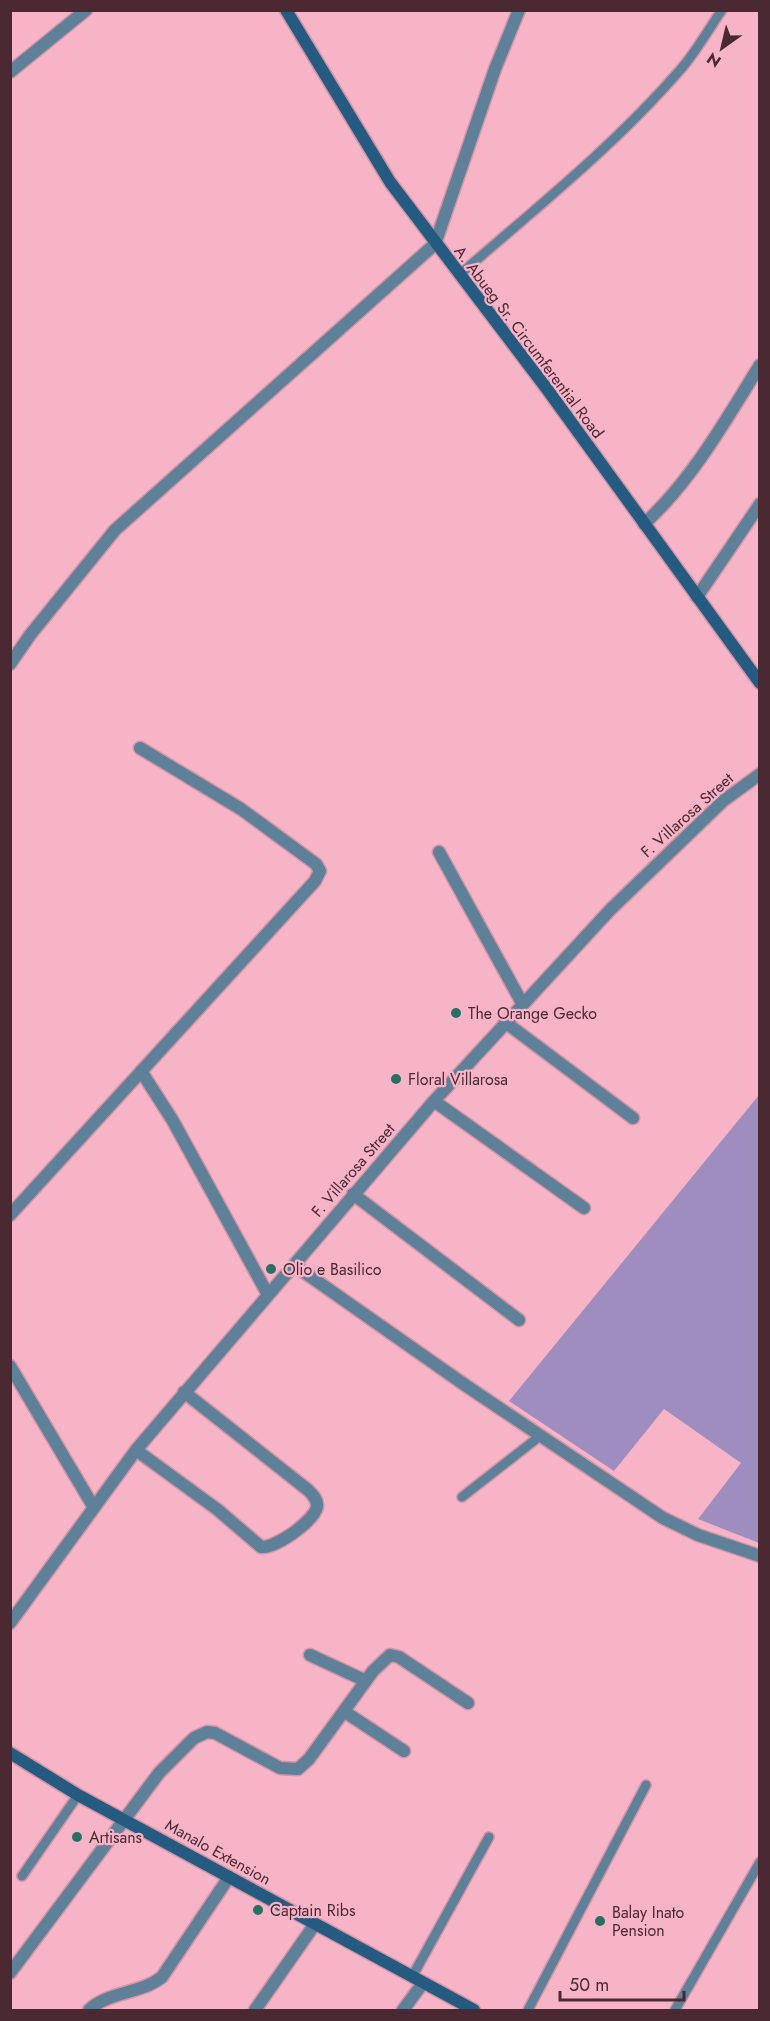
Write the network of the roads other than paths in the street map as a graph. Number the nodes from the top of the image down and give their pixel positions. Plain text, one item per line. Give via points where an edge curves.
1 (86, 10) edge
2 (286, 10) edge
3 (519, 10) edge
4 (722, 10) edge
5 (10, 72) edge
6 (435, 244) junction
7 (459, 275) junction
8 (759, 365) edge
9 (759, 504) edge
10 (644, 524) junction
11 (697, 597) junction
12 (10, 664) edge
13 (759, 684) edge
14 (140, 748) dead end
15 (759, 774) edge
16 (439, 852) dead end
17 (522, 1003) junction
18 (505, 1022) junction
19 (141, 1071) junction
20 (434, 1101) junction
21 (633, 1118) dead end
22 (353, 1194) junction
23 (584, 1208) dead end
24 (10, 1215) edge
25 (294, 1265) junction
26 (267, 1293) junction
27 (519, 1320) dead end
28 (10, 1366) edge
29 (184, 1392) junction
30 (540, 1436) junction
31 (136, 1450) junction
32 (462, 1497) dead end
33 (93, 1506) junction
34 (759, 1556) edge
35 (10, 1623) edge
36 (310, 1655) dead end
37 (366, 1681) junction
38 (468, 1703) dead end
39 (345, 1712) junction
40 (404, 1751) dead end
41 (10, 1753) edge
42 (646, 1785) dead end
43 (78, 1795) junction
44 (123, 1819) junction
45 (489, 1837) dead end
46 (759, 1862) edge
47 (22, 1876) dead end
48 (229, 1876) junction
49 (315, 1924) junction
50 (10, 1973) edge
51 (417, 1980) junction
52 (89, 2010) edge
53 (255, 2010) edge
54 (404, 2010) edge
55 (474, 2010) edge
56 (528, 2010) edge
57 (675, 2010) edge

1 - 5 street
2 - 6 street, A. Abueg Sr. Circumferential Road via 390,182
3 - 6 street
4 - 7 lane via 681,68 641,112
6 - 7 street, A. Abueg Sr. Circumferential Road
6 - 12 street via 115,530
7 - 10 street, A. Abueg Sr. Circumferential Road
8 - 10 street via 693,467
9 - 11 street
10 - 11 street, A. Abueg Sr. Circumferential Road
11 - 13 street, A. Abueg Sr. Circumferential Road
14 - 19 street via 241,808 320,871
15 - 17 street, F. Villarosa Street via 723,801 674,848
16 - 17 street
17 - 18 street, F. Villarosa Street
18 - 20 street, F. Villarosa Street
18 - 21 street
19 - 24 street
19 - 26 street via 173,1121
20 - 22 street, F. Villarosa Street
20 - 23 street
22 - 25 street, F. Villarosa Street
22 - 27 street
25 - 26 street, F. Villarosa Street
25 - 30 street
26 - 29 street, F. Villarosa Street
28 - 33 street
29 - 31 street, F. Villarosa Street
29 - 31 street via 309,1490 316,1499 313,1514 276,1545 261,1547
30 - 32 lane
30 - 34 street via 663,1518
31 - 33 street, F. Villarosa Street
33 - 35 street, F. Villarosa Street
36 - 37 street
37 - 38 street via 383,1659 394,1655
37 - 39 street
39 - 40 street
39 - 44 street via 298,1769 280,1768 215,1733 194,1738 159,1773
41 - 43 street, Manalo Extension
42 - 56 lane
43 - 44 street, Manalo Extension
43 - 47 lane
44 - 48 street, Manalo Extension
44 - 50 street
45 - 51 lane
46 - 57 lane
48 - 49 street, Manalo Extension
48 - 52 street via 162,1977 149,1986 100,2001
49 - 51 street, Manalo Extension
49 - 53 street
51 - 54 street
51 - 55 street, Manalo Extension

